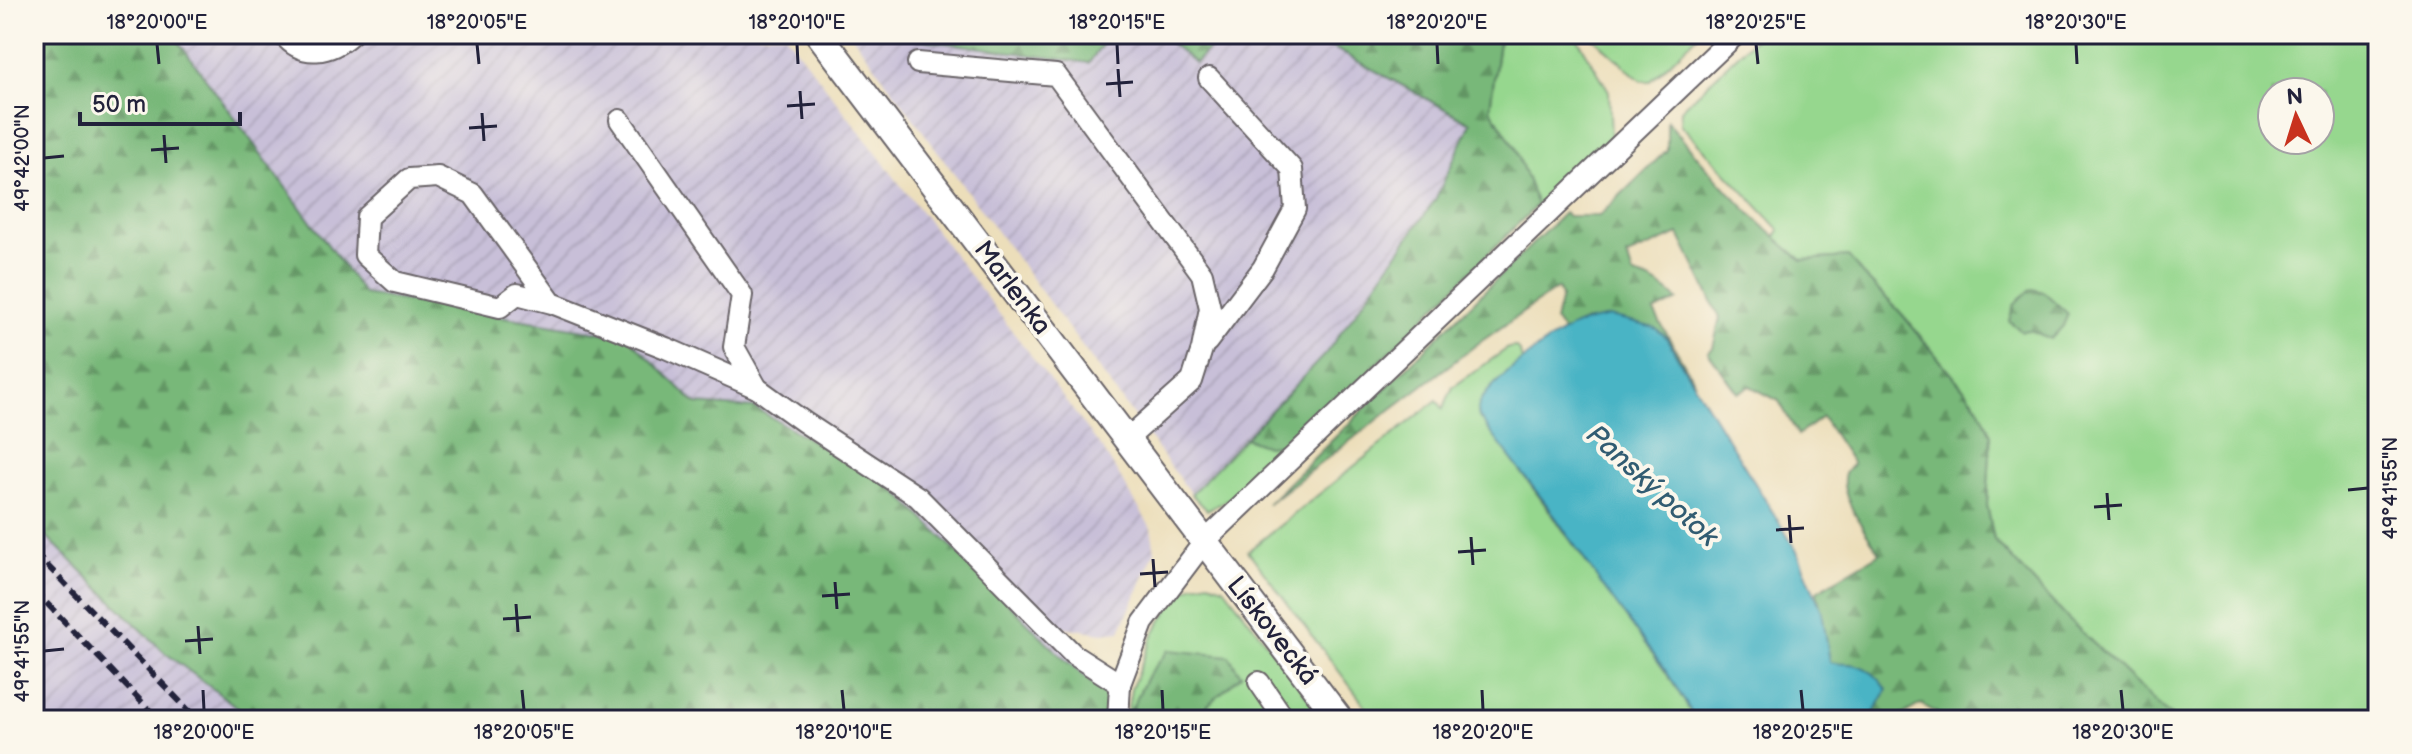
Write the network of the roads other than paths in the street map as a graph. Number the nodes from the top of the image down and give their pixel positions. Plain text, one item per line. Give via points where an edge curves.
1 (283, 34) edge
2 (351, 34) edge
3 (819, 34) edge
4 (1736, 34) edge
5 (918, 63) dead end
6 (1209, 78) dead end
7 (620, 120) dead end
8 (552, 303) junction
9 (1202, 349) junction
10 (757, 388) junction
11 (1126, 440) junction
12 (1204, 542) junction
13 (1259, 682) dead end
14 (1120, 684) junction
15 (1118, 720) edge
16 (1285, 720) edge
17 (1340, 720) edge

1 - 2 street via 303,49 323,51
3 - 11 main road, Marlenka
4 - 12 street
5 - 9 street via 1056,75 1202,274 1210,308
6 - 9 street via 1292,169 1295,209 1263,268
7 - 10 street via 742,295 734,347
8 - 8 street via 473,194 438,177 409,179 367,217 365,255 395,282 500,307 517,294
8 - 10 street
9 - 11 street via 1192,381
10 - 14 street via 918,497 1073,654
11 - 12 main road, Marlenka
12 - 14 street via 1143,623
12 - 17 main road, Lískovecká
13 - 16 street
14 - 15 street

